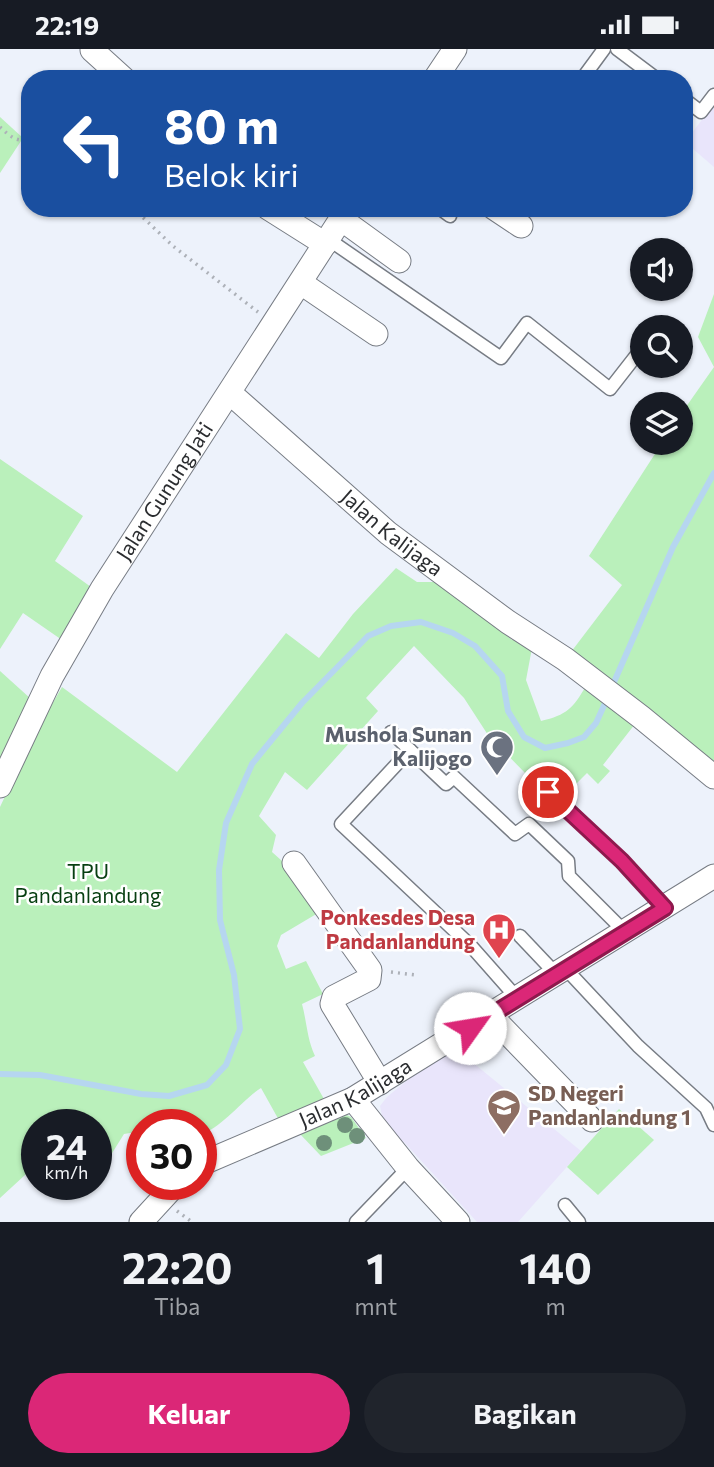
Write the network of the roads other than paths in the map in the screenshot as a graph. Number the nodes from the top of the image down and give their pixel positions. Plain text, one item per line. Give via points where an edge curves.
1 (604, 49) edge
2 (617, 49) edge
3 (92, 50) edge
4 (452, 50) edge
5 (114, 70) edge
6 (440, 70) edge
7 (589, 70) edge
8 (645, 70) edge
9 (714, 95) edge
10 (693, 106) edge
11 (284, 217) edge
12 (343, 217) edge
13 (348, 217) edge
14 (508, 217) edge
15 (521, 226) dead end
16 (327, 242) junction
17 (399, 261) dead end
18 (301, 283) junction
19 (376, 334) dead end
20 (630, 363) edge
21 (230, 393) junction
22 (391, 732) dead end
23 (410, 750) junction
24 (714, 777) edge
25 (0, 786) edge
26 (548, 792) dead end
27 (294, 863) dead end
28 (714, 876) edge
29 (665, 908) junction
30 (625, 932) junction
31 (520, 936) dead end
32 (560, 971) junction
33 (517, 998) junction
34 (490, 1015) junction
35 (380, 1083) junction
36 (354, 1099) junction
37 (592, 1120) dead end
38 (714, 1125) edge
39 (217, 1157) edge
40 (408, 1168) junction
41 (162, 1200) edge
42 (565, 1205) dead end
43 (142, 1222) edge
44 (356, 1222) edge
45 (458, 1222) edge
46 (579, 1222) edge

1 - 7 lane
2 - 8 lane
3 - 5 street
4 - 6 street
9 - 10 lane via 701,112
11 - 16 street
12 - 16 street, Jalan Gunung Jati
13 - 17 street
14 - 15 street
16 - 18 street, Jalan Gunung Jati
16 - 20 lane via 501,358 527,323 610,389
18 - 19 street
18 - 21 street, Jalan Gunung Jati
21 - 24 street, Jalan Kalijaga via 388,533 565,659
21 - 25 street, Jalan Gunung Jati via 102,589 52,676
22 - 23 lane
23 - 30 lane via 446,784 454,777 515,834 529,824 568,861 569,876
23 - 33 lane via 341,824 471,946
26 - 29 lane
27 - 35 street via 370,970 369,979 334,997 332,1004
28 - 29 street, Jalan Kalijaga
29 - 30 street, Jalan Kalijaga
30 - 32 street, Jalan Kalijaga
31 - 32 lane
32 - 33 street, Jalan Kalijaga
32 - 38 lane via 706,1108
33 - 34 street, Jalan Kalijaga
34 - 35 street, Jalan Kalijaga
34 - 37 street
35 - 36 street, Jalan Kalijaga
36 - 39 street, Jalan Kalijaga
36 - 40 street
40 - 44 lane
40 - 45 street
41 - 43 street
42 - 46 lane

